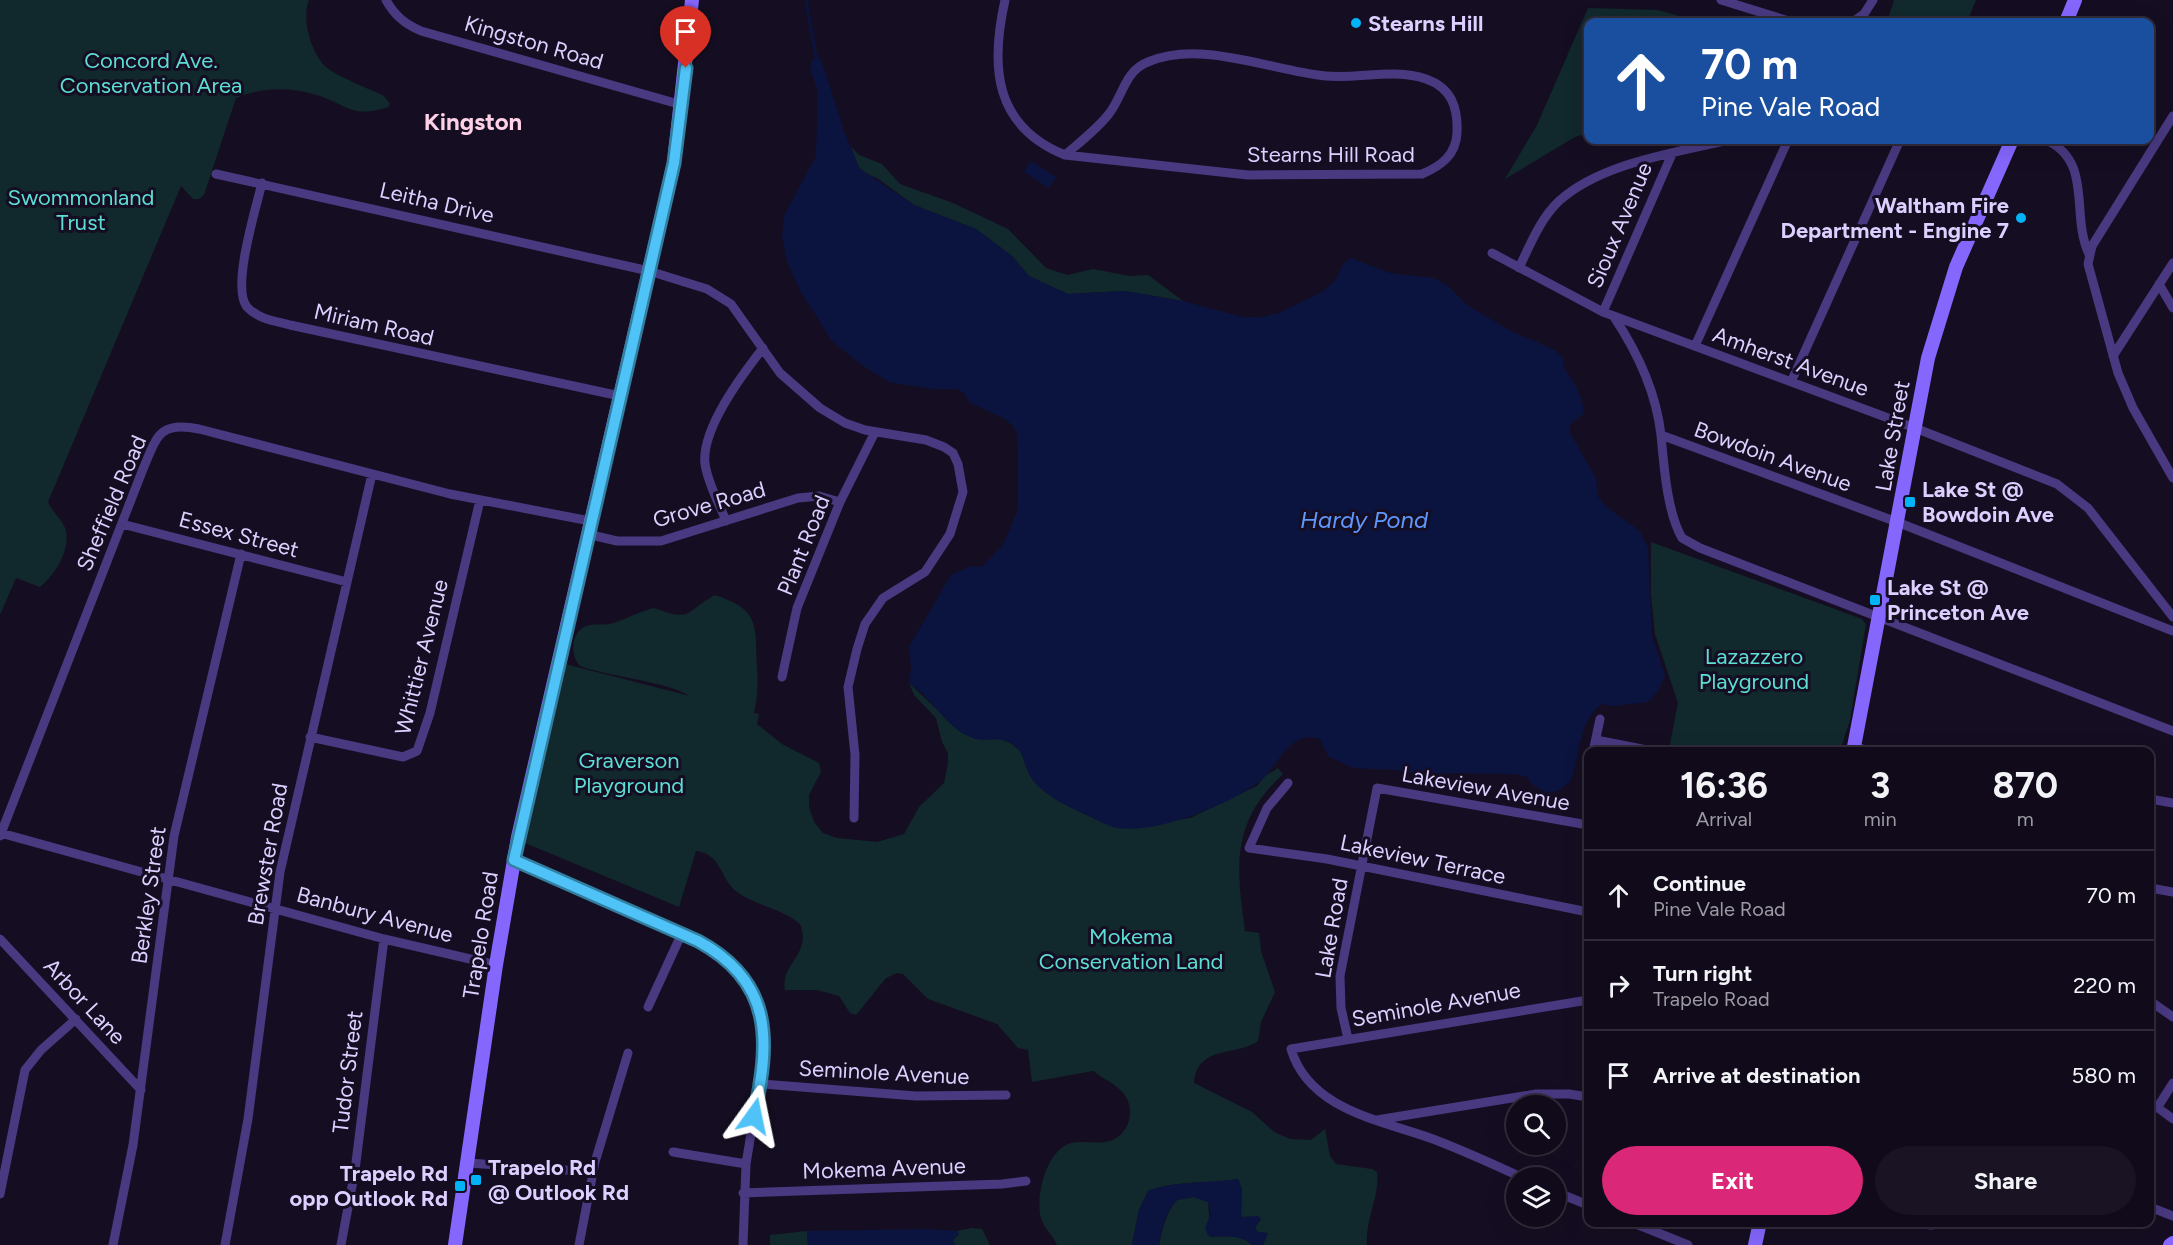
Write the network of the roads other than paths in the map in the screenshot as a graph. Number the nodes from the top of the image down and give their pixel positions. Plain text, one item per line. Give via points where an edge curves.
1 (386, 0) edge
2 (692, 0) edge
3 (1005, 0) edge
4 (1721, 0) edge
5 (1873, 0) edge
6 (2075, 0) edge
7 (1779, 18) edge
8 (1858, 18) edge
9 (2068, 18) edge
10 (682, 105) junction
11 (2173, 116) edge
12 (1712, 144) edge
13 (1786, 144) edge
14 (1898, 144) edge
15 (2010, 144) edge
16 (2052, 144) edge
17 (1672, 154) junction
18 (1065, 155) junction
19 (216, 174) dead end
20 (261, 183) junction
21 (1492, 253) dead end
22 (2089, 254) junction
23 (2173, 263) edge
24 (1519, 268) junction
25 (649, 271) junction
26 (2159, 285) junction
27 (2173, 308) edge
28 (1603, 312) junction
29 (1614, 317) junction
30 (1695, 346) junction
31 (763, 348) junction
32 (2113, 356) junction
33 (1791, 382) junction
34 (620, 396) junction
35 (1915, 428) junction
36 (875, 432) junction
37 (1661, 435) junction
38 (372, 474) junction
39 (2173, 478) edge
40 (480, 500) junction
41 (840, 502) junction
42 (726, 521) junction
43 (1898, 522) junction
44 (122, 524) junction
45 (589, 528) junction
46 (241, 554) junction
47 (347, 582) junction
48 (1879, 616) junction
49 (2173, 617) edge
50 (2173, 632) edge
51 (782, 678) dead end
52 (1600, 719) dead end
53 (2173, 731) edge
54 (310, 737) junction
55 (1596, 740) junction
56 (1594, 747) edge
57 (1632, 747) edge
58 (1853, 747) edge
59 (1288, 783) dead end
60 (1377, 788) joint
61 (2154, 801) edge
62 (2173, 803) edge
63 (854, 818) dead end
64 (1584, 824) edge
65 (1, 834) edge
66 (514, 860) junction
67 (1362, 867) junction
68 (169, 878) junction
69 (2154, 889) edge
70 (2173, 892) edge
71 (276, 907) junction
72 (1584, 911) edge
73 (682, 933) junction
74 (0, 939) edge
75 (384, 939) junction
76 (496, 965) junction
77 (1584, 1001) edge
78 (2154, 1004) edge
79 (648, 1007) dead end
80 (2173, 1017) edge
81 (75, 1019) junction
82 (1348, 1039) junction
83 (628, 1053) dead end
84 (2173, 1083) edge
85 (761, 1084) junction
86 (141, 1090) junction
87 (1005, 1095) dead end
88 (1584, 1096) edge
89 (2154, 1104) edge
90 (2154, 1106) edge
91 (2173, 1119) edge
92 (1377, 1120) junction
93 (673, 1152) dead end
94 (469, 1162) junction
95 (746, 1164) junction
96 (1506, 1171) edge
97 (592, 1172) junction
98 (1026, 1181) dead end
99 (743, 1193) junction
100 (0, 1194) edge
101 (1566, 1196) edge
102 (1584, 1203) edge
103 (2154, 1209) edge
104 (2173, 1216) edge
105 (1643, 1227) edge
106 (1759, 1227) edge
107 (113, 1245) edge
108 (225, 1245) edge
109 (341, 1245) edge
110 (455, 1245) edge
111 (579, 1245) edge
112 (744, 1245) edge
113 (1688, 1245) edge
114 (1755, 1245) edge

1 - 10 street, Kingston Road via 395,14 421,32
2 - 10 main road, Trapelo Road
3 - 18 street, Stearns Hill Road via 996,66 1001,93 1026,130 1048,148
4 - 7 street
5 - 8 street
6 - 9 main road
10 - 25 main road, Trapelo Road via 674,163
11 - 22 street
12 - 17 street
13 - 30 street
14 - 33 street
15 - 35 main road, Lake Street via 1948,289 1928,358
16 - 22 street via 2062,150 2075,170 2081,236
17 - 24 street via 1611,171 1577,187 1545,218
17 - 28 street, Sioux Avenue
18 - 18 street, Stearns Hill Road via 1108,114 1132,72 1160,57 1233,58 1328,76 1399,74 1426,79 1450,95 1456,106 1457,141 1449,157 1422,174 1248,175
19 - 20 street, Leitha Drive
20 - 25 street, Leitha Drive
20 - 34 street, Miriam Road via 242,287 243,300 253,312 290,325
21 - 24 street, Amherst Avenue
22 - 32 street via 2089,274
23 - 26 street
24 - 28 street, Amherst Avenue
25 - 31 street, Leitha Drive via 717,294 731,304
25 - 34 main road, Trapelo Road
26 - 27 street
26 - 32 street
28 - 29 street, Amherst Avenue
29 - 30 street, Amherst Avenue
29 - 37 street via 1648,380
30 - 33 street, Amherst Avenue
31 - 36 street, Leitha Drive via 780,373 813,403 845,423
31 - 42 street via 710,429 706,446 709,480
32 - 39 street via 2125,391
33 - 35 street, Amherst Avenue
34 - 45 main road, Trapelo Road
35 - 43 main road, Lake Street
35 - 49 street, Amherst Avenue via 2070,491 2088,508
36 - 41 street, Plant Road
36 - 63 street, Leitha Drive via 926,440 953,453 963,492 950,534 925,572 883,598 865,624 848,687 855,755
37 - 43 street, Bowdoin Avenue
37 - 48 street via 1682,538
38 - 40 street, Sheffield Road
38 - 44 street, Sheffield Road via 174,426 164,429 156,438
38 - 47 street, Brewster Road
40 - 45 street, Sheffield Road
40 - 54 street, Whittier Avenue via 430,713 417,751 403,757
41 - 42 street, Grove Road via 819,496 798,498
41 - 51 street, Plant Road via 797,608
42 - 45 street, Grove Road via 661,542 617,541
43 - 48 main road, Lake Street
43 - 50 street, Bowdoin Avenue
44 - 46 street, Essex Street
44 - 65 street, Sheffield Road
45 - 66 main road, Trapelo Road
46 - 47 street, Essex Street
46 - 68 street, Berkley Street via 185,783
47 - 54 street, Brewster Road
48 - 53 street
48 - 58 main road, Lake Street
52 - 55 street
54 - 71 street, Brewster Road
55 - 56 street
55 - 57 street
59 - 67 street, Lakeview Terrace via 1267,808 1250,848
60 - 64 street, Lakeview Avenue
60 - 67 street, Lake Road
61 - 62 street
65 - 68 street, Banbury Avenue
66 - 73 street
66 - 76 main road, Trapelo Road
67 - 72 street, Lakeview Terrace
67 - 82 street, Lake Road via 1340,976 1341,1008
68 - 71 street, Banbury Avenue
68 - 86 street, Berkley Street
69 - 70 street
71 - 75 street, Banbury Avenue
71 - 108 street, Brewster Road via 248,1119
73 - 79 street
73 - 85 street via 737,968 750,987 762,1014 765,1048
74 - 81 street, Arbor Lane
75 - 76 street, Banbury Avenue
75 - 109 street, Tudor Street via 355,1170
76 - 94 main road, Trapelo Road
77 - 82 street, Seminole Avenue
78 - 80 street
81 - 86 street, Arbor Lane
81 - 100 street via 41,1050 26,1070
82 - 92 street, Seminole Avenue via 1290,1049 1303,1077 1316,1089 1345,1108
83 - 97 street
84 - 89 street
85 - 87 street, Seminole Avenue via 926,1096
85 - 95 street
86 - 107 street, Berkley Street
88 - 92 street via 1536,1094
90 - 91 street
92 - 96 street
93 - 95 street
94 - 97 street
94 - 110 main road, Trapelo Road
95 - 99 street
97 - 111 street
98 - 99 street, Mokema Avenue
99 - 112 street
101 - 102 street
103 - 104 street
105 - 113 street
106 - 114 main road

